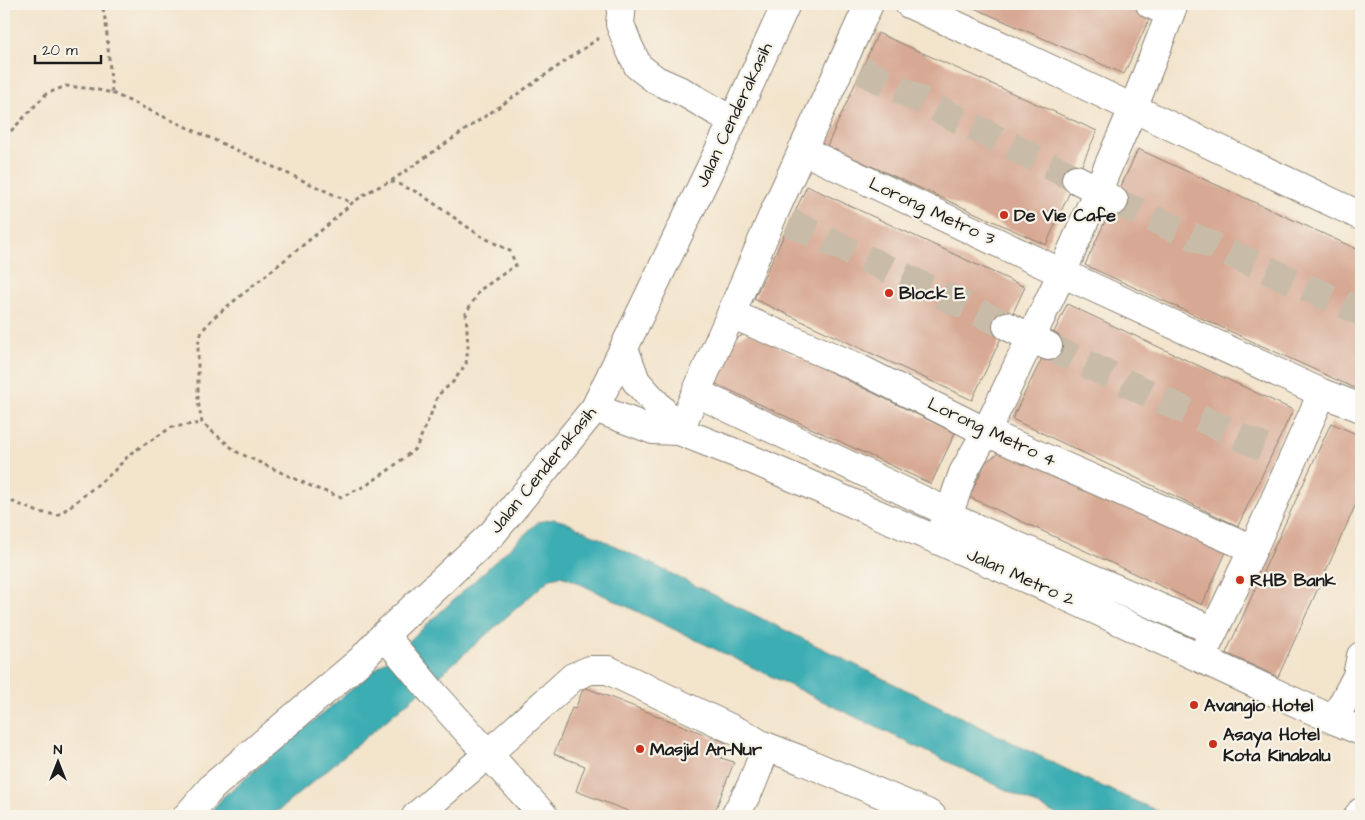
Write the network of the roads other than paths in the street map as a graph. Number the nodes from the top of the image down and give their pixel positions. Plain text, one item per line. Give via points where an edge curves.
1 (786, 4) edge
2 (869, 4) edge
3 (909, 4) edge
4 (1165, 7) edge
5 (621, 14) edge
6 (1133, 109) junction
7 (733, 121) junction
8 (802, 150) junction
9 (1361, 216) edge
10 (1062, 273) junction
11 (731, 314) junction
12 (1006, 326) tunnel mouth
13 (1039, 342) junction
14 (624, 348) junction
15 (697, 393) junction
16 (1322, 393) junction
17 (595, 408) junction
18 (1361, 408) edge
19 (679, 431) junction
20 (986, 432) junction
21 (935, 523) junction
22 (1253, 549) junction
23 (1214, 631) junction
24 (388, 640) junction
25 (1361, 656) edge
26 (1201, 658) junction
27 (1334, 720) junction
28 (1361, 733) edge
29 (760, 744) junction
30 (488, 754) junction
31 (1361, 812) edge
32 (187, 816) edge
33 (416, 816) edge
34 (544, 816) edge
35 (735, 816) edge
36 (932, 816) edge
37 (1358, 816) edge

1 - 7 street, Jalan Cenderakasih
2 - 8 street via 852,66
3 - 6 street
4 - 6 street
5 - 7 street via 628,46 638,66 656,80
6 - 9 street
6 - 10 street
7 - 14 street, Jalan Cenderakasih
8 - 10 street, Lorong Metro 3
8 - 11 street via 781,218
10 - 13 street
10 - 16 street, Lorong Metro 3
11 - 15 street
11 - 20 street, Lorong Metro 4 via 852,364
12 - 13 street
13 - 20 street
14 - 17 street, Jalan Cenderakasih
14 - 19 street, Jalan Metro 2 via 636,381
15 - 19 street
15 - 21 street
16 - 18 street, Lorong Metro 3
16 - 22 street via 1283,456
17 - 19 street, Jalan Metro 2 via 653,430
17 - 24 street, Jalan Cenderakasih via 493,533
19 - 21 street, Jalan Metro 2
20 - 21 street
20 - 22 street, Lorong Metro 4
21 - 23 street
21 - 26 street, Jalan Metro 2 via 1050,589
22 - 23 street
23 - 26 street
24 - 30 street
24 - 32 street, Jalan Cenderakasih via 213,786
25 - 27 street via 1357,676
26 - 27 street, Jalan Metro 2
27 - 28 street, Jalan Metro 2
29 - 30 street via 608,670 590,670 573,677
29 - 35 street via 764,753
29 - 36 street
30 - 33 street
30 - 34 street
31 - 37 street

